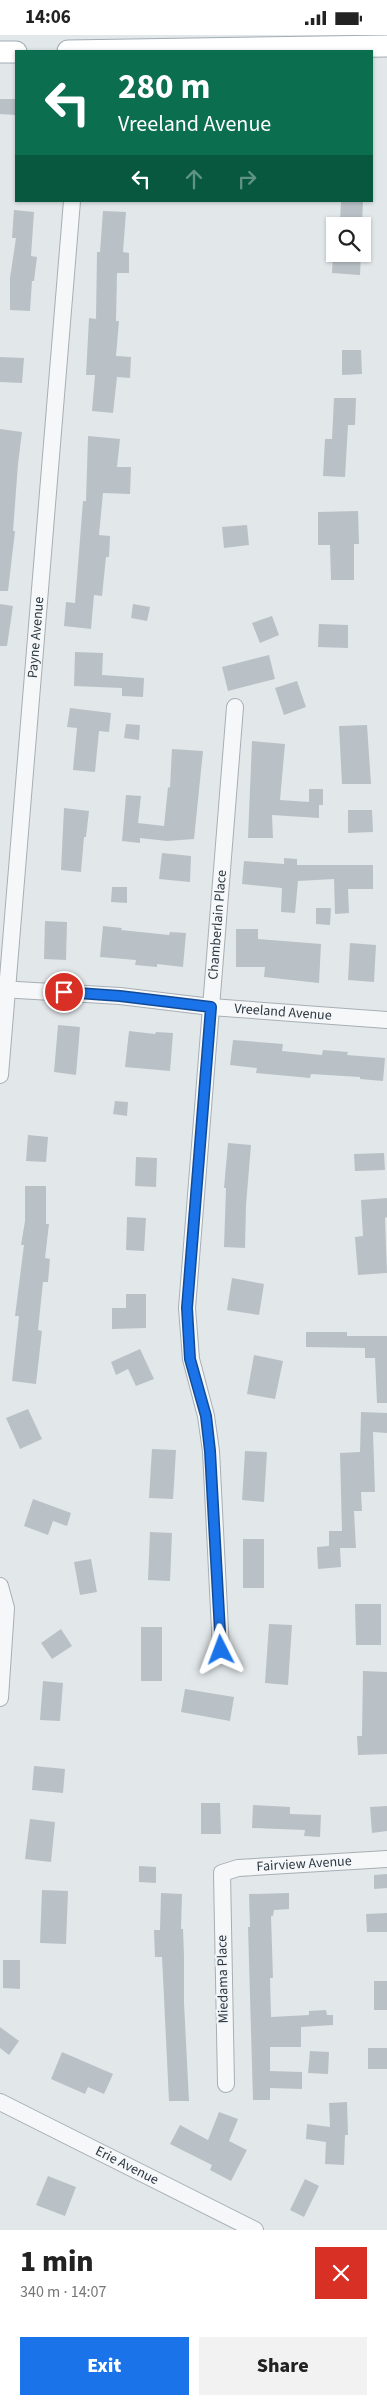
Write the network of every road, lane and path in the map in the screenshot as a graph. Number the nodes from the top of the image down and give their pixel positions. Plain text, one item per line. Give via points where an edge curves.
1 (387, 46) edge
2 (145, 50) edge
3 (0, 52) edge
4 (15, 52) edge
5 (72, 202) edge
6 (235, 707) dead end
7 (4, 989) edge
8 (211, 1007) junction
9 (387, 1020) edge
10 (0, 1075) edge
11 (0, 1586) edge
12 (221, 1650) dead end
13 (0, 1698) edge
14 (387, 1859) edge
15 (222, 1873) joint
16 (226, 2084) dead end
17 (0, 2102) edge
18 (255, 2230) edge

1 - 2 main road
3 - 4 main road
5 - 7 street, Payne Avenue
6 - 8 street, Chamberlain Place
7 - 8 street, Vreeland Avenue via 120,996
7 - 10 street, Payne Avenue
8 - 9 street, Vreeland Avenue
8 - 12 street, Chamberlain Place via 187,1332 190,1359 206,1416 210,1451
11 - 13 street via 6,1608
14 - 15 street, Fairview Avenue via 238,1868
15 - 16 street, Miedama Place
17 - 18 street, Erie Avenue

